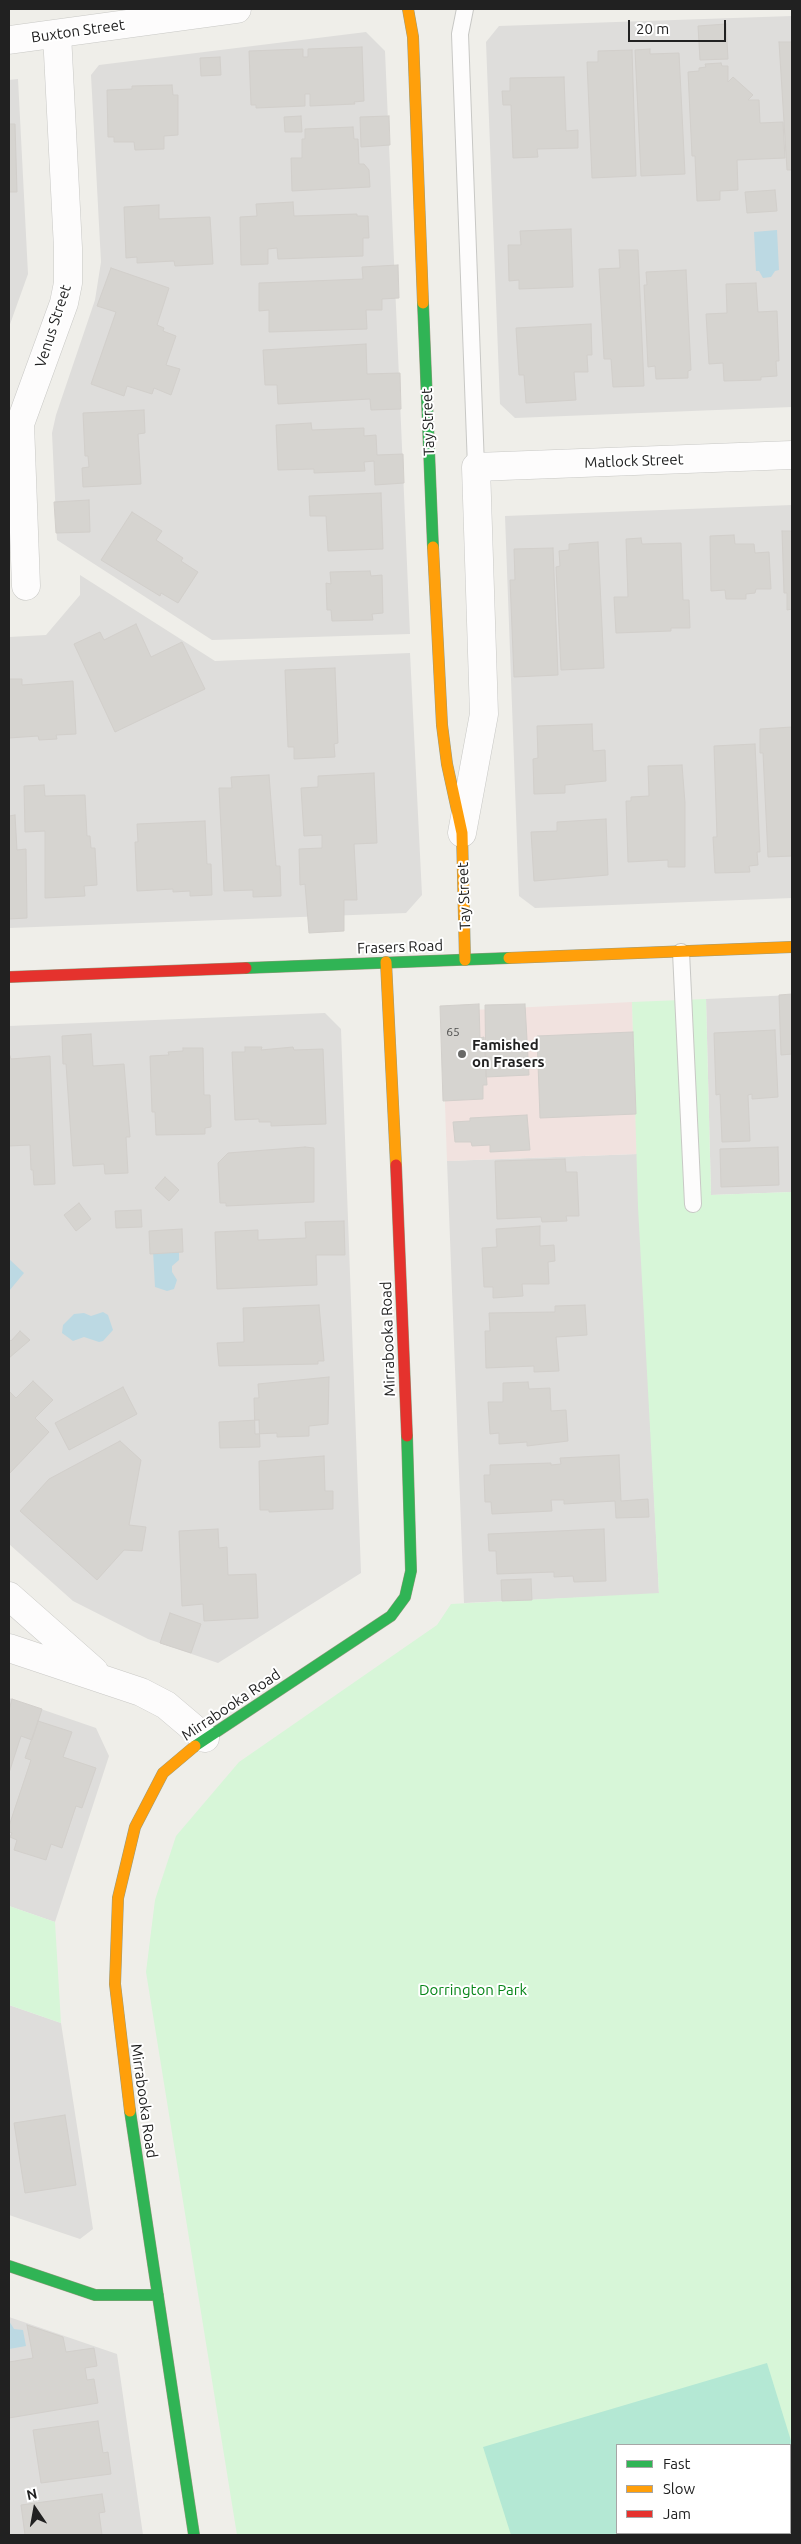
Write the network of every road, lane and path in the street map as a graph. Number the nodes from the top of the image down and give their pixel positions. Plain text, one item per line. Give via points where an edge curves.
1 (237, 9) edge
2 (408, 9) edge
3 (464, 9) edge
4 (57, 34) junction
5 (9, 40) edge
6 (792, 455) edge
7 (476, 467) junction
8 (26, 586) dead end
9 (462, 833) junction
10 (792, 947) edge
11 (681, 952) junction
12 (465, 960) junction
13 (386, 962) junction
14 (9, 977) edge
15 (693, 1204) dead end
16 (9, 1596) edge
17 (9, 1648) edge
18 (105, 1680) junction
19 (205, 1738) junction
20 (9, 2266) edge
21 (158, 2295) junction
22 (194, 2535) edge

1 - 4 street, Buxton Street
2 - 9 street, Tay Street via 414,47 442,725
3 - 7 lane, Tay Street via 460,34
4 - 5 street, Buxton Street
4 - 8 street, Venus Street via 68,284 20,424
6 - 7 street, Matlock Street
7 - 9 street, Tay Street via 484,714
9 - 12 street, Tay Street
10 - 11 street, Frasers Road
11 - 12 street, Frasers Road
11 - 15 lane
12 - 13 street, Frasers Road
13 - 14 street, Frasers Road
13 - 19 street, Mirrabooka Road via 411,1534 411,1571 405,1597 391,1616
16 - 18 street
17 - 18 street
18 - 19 street via 141,1692 166,1705
19 - 21 street, Mirrabooka Road via 164,1773 135,1827 118,1898 115,1984 123,2067
20 - 21 street via 95,2295
21 - 22 street, Mirrabooka Road

